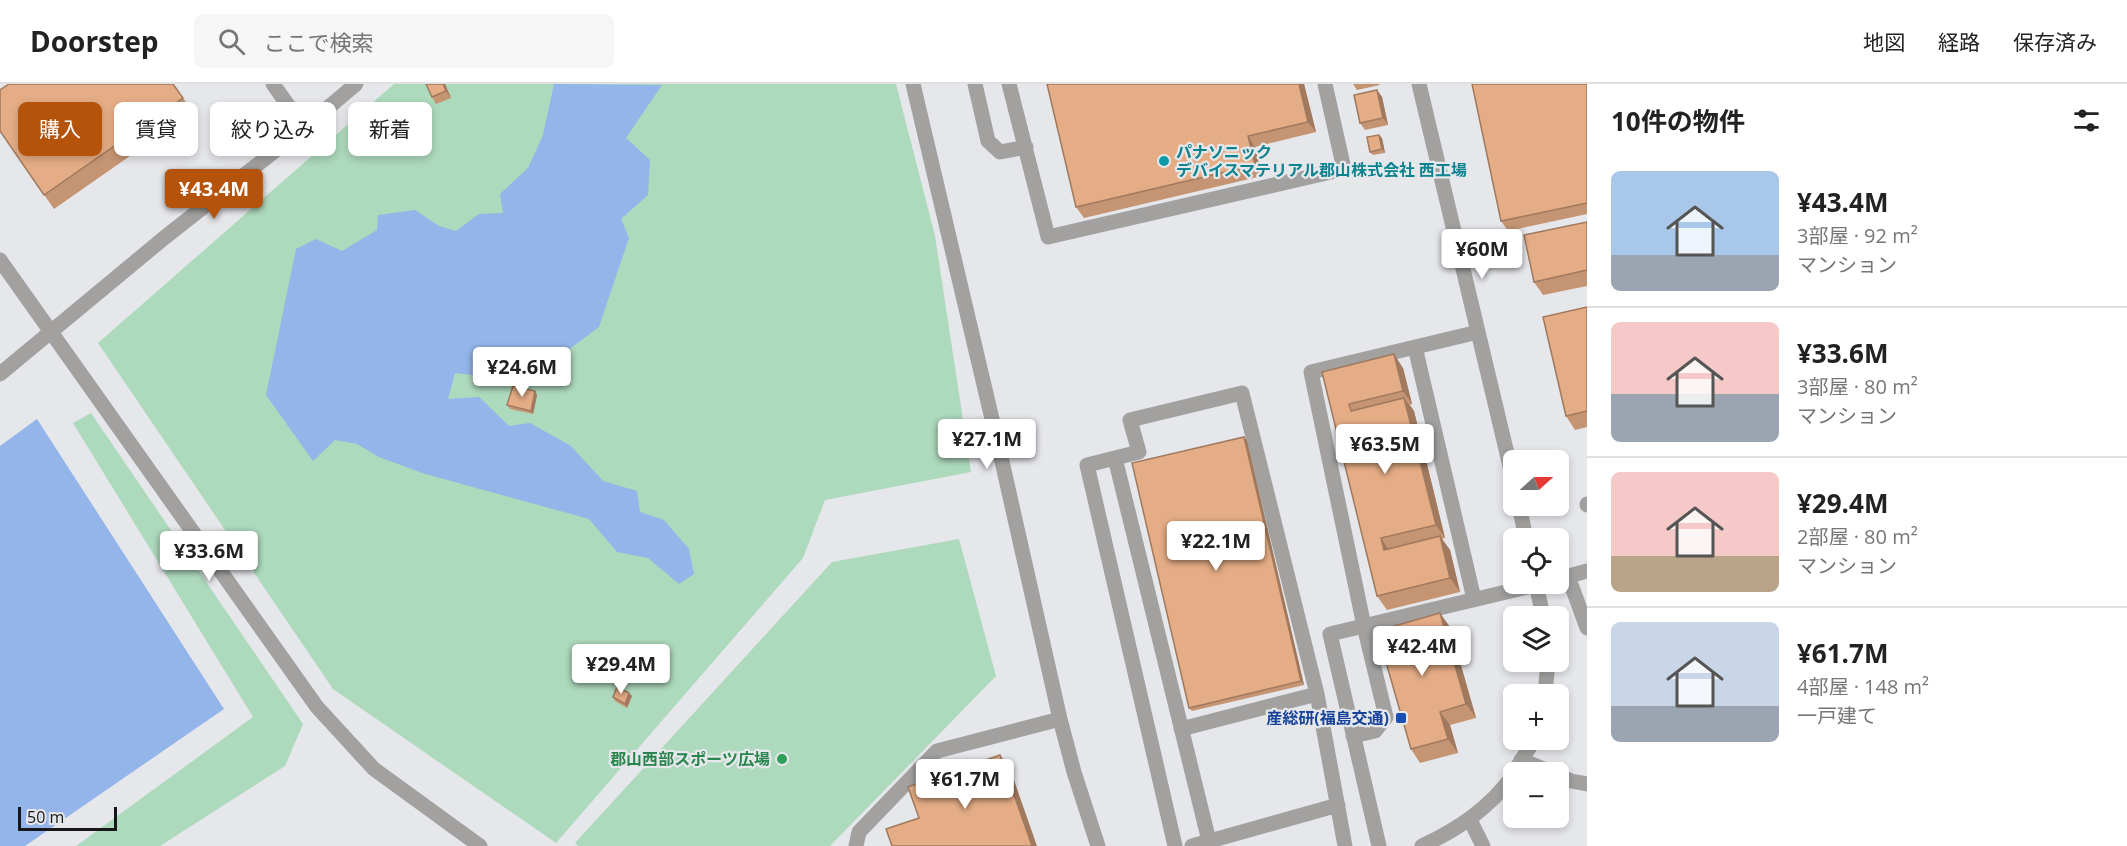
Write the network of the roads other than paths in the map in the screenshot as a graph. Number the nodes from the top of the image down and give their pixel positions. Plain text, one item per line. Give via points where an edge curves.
1 (273, 84) edge
2 (356, 84) edge
3 (913, 84) edge
4 (975, 84) edge
5 (1010, 84) edge
6 (1325, 84) edge
7 (1419, 84) edge
8 (286, 102) edge
9 (335, 102) edge
10 (1026, 147) junction
11 (268, 156) edge
12 (0, 260) edge
13 (51, 332) junction
14 (1478, 332) junction
15 (1415, 347) junction
16 (0, 374) edge
17 (1506, 450) edge
18 (1115, 458) junction
19 (1587, 571) edge
20 (1569, 576) edge
21 (1569, 590) edge
22 (1503, 592) edge
23 (1474, 599) junction
24 (1364, 626) junction
25 (1587, 628) edge
26 (1317, 694) junction
27 (1060, 719) junction
28 (1181, 729) junction
29 (1353, 736) junction
30 (1569, 780) edge
31 (1587, 784) edge
32 (1503, 787) edge
33 (1338, 805) junction
34 (1470, 820) junction
35 (1209, 841) junction
36 (480, 846) edge
37 (856, 846) edge
38 (1098, 846) edge
39 (1175, 846) edge
40 (1192, 846) edge
41 (1345, 846) edge
42 (1379, 846) edge
43 (1422, 846) edge
44 (1483, 846) edge

1 - 8 street
2 - 9 street
3 - 27 street
4 - 10 street via 988,141 1000,152
5 - 10 street
6 - 10 street via 1344,169 1048,237
7 - 14 street
11 - 13 street
12 - 13 street
13 - 16 street
13 - 36 street via 317,706 374,769
14 - 15 street
14 - 17 street
15 - 23 street
15 - 24 street via 1311,372
18 - 26 street via 1139,452 1130,420 1242,393
18 - 28 street
18 - 39 street via 1087,465
19 - 20 street
21 - 25 street
22 - 23 street
23 - 24 street
24 - 29 street via 1386,717 1375,731
24 - 29 street via 1330,634
26 - 28 street
26 - 33 street
27 - 37 street via 938,751 859,832
27 - 38 street
28 - 35 street
29 - 42 street
30 - 31 street
32 - 34 street
33 - 35 street
33 - 41 street
34 - 43 street
34 - 44 street
35 - 40 street

